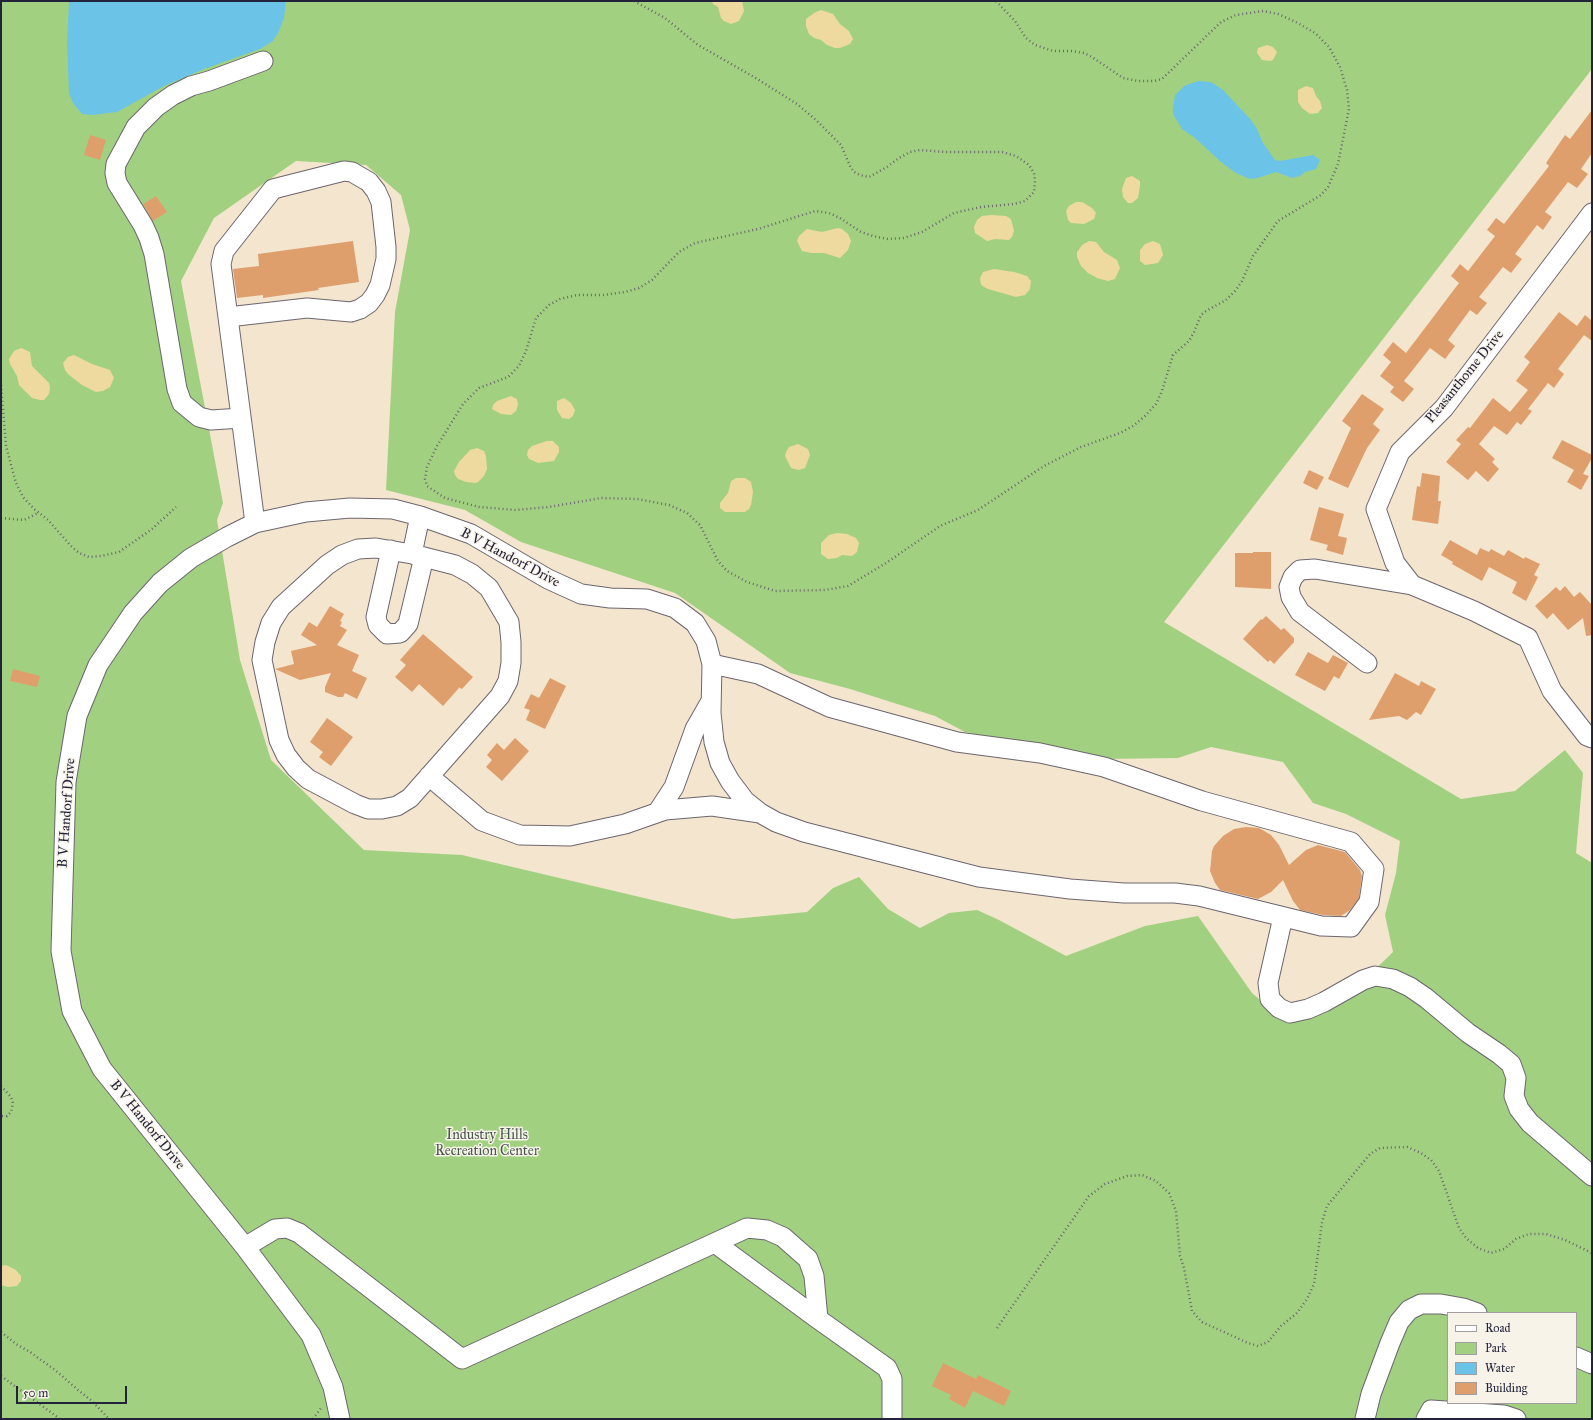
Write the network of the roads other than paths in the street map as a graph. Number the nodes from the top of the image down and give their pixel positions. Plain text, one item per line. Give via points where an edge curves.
1 (264, 61) dead end
2 (1592, 213) edge
3 (228, 316) junction
4 (241, 418) junction
5 (420, 516) junction
6 (255, 524) junction
7 (391, 550) junction
8 (418, 555) junction
9 (1412, 585) junction
10 (1367, 663) dead end
11 (712, 664) junction
12 (711, 701) junction
13 (1592, 738) edge
14 (429, 776) junction
15 (657, 813) junction
16 (760, 813) junction
17 (1283, 917) junction
18 (1592, 1176) edge
19 (715, 1243) junction
20 (245, 1247) junction
21 (1474, 1312) edge
22 (818, 1318) junction
23 (1577, 1357) edge
24 (1592, 1364) edge
25 (340, 1419) edge
26 (892, 1419) edge
27 (1365, 1419) edge
28 (1426, 1419) edge
29 (1516, 1419) edge

1 - 4 street via 191,86 156,107 136,127 116,164 115,173 117,183 143,225 154,254 177,389 182,403 199,417 211,420
2 - 9 street, Pleasanthome Drive via 1444,408 1400,452 1376,509 1395,563
3 - 3 street via 221,264 224,251 273,189 344,171 352,172 369,182 381,202 386,247 380,285 369,303 351,312 307,308
3 - 4 street
4 - 6 street
5 - 6 street, B V Handorf Drive via 393,509 350,508 306,512
5 - 8 street
5 - 11 street, B V Handorf Drive via 471,534 548,580 581,594 648,599 675,608 695,623 706,641
6 - 20 street, B V Handorf Drive via 226,537 191,558 160,583 133,613 98,665 77,716 66,782 61,951 72,1011 102,1069
7 - 8 street
7 - 8 street via 376,617 378,625 387,634 400,633 408,624
7 - 14 street via 358,549 342,555 327,565 281,607 271,623 262,660 279,740 286,755 308,779 355,804 368,809 382,809 397,806 410,798
8 - 14 street via 455,565 490,588 508,622 511,642 508,681 500,696
9 - 10 street via 1315,569 1300,570 1293,577 1289,587 1291,597 1300,612
9 - 13 street, Pleasanthome Drive via 1474,611 1528,638 1552,691 1587,736
11 - 12 street, B V Handorf Drive
11 - 17 street via 758,674 829,707 957,742 1040,753 1104,767 1202,801 1351,842 1374,869 1369,902 1351,927 1321,926
12 - 15 street via 695,729 674,787
12 - 16 street, B V Handorf Drive via 714,742 720,763 745,801
14 - 15 street via 482,821 520,835 570,836 624,824
15 - 16 street via 712,806
16 - 17 street via 804,832 979,877 1070,889 1199,896
17 - 18 street via 1268,983 1270,999 1279,1008 1290,1012 1308,1009 1375,976 1393,979 1410,987 1510,1064 1516,1078 1514,1096 1519,1109 1530,1123
19 - 20 street via 462,1359 299,1233 287,1228 275,1229
19 - 22 street
19 - 22 street via 747,1228 767,1230 783,1237 808,1259 814,1276
20 - 25 street, B V Handorf Drive via 311,1335 333,1387
21 - 27 street via 1441,1304 1421,1304 1409,1310 1399,1322 1390,1342 1371,1394
22 - 26 street via 887,1368 892,1379
23 - 24 street
28 - 29 street via 1431,1410 1504,1415

